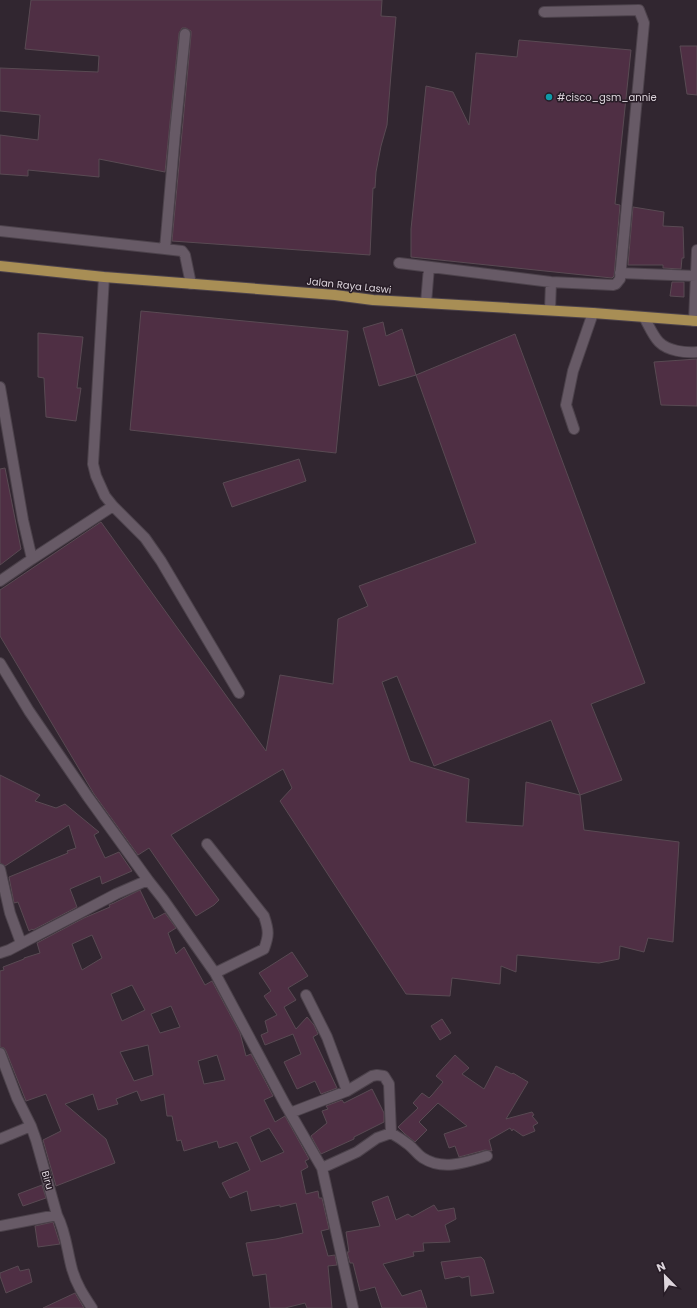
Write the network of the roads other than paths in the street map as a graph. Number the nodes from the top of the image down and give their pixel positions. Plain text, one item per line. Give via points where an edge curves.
1 (544, 12) dead end
2 (185, 34) dead end
3 (0, 231) edge
4 (165, 249) junction
5 (697, 250) edge
6 (399, 263) dead end
7 (0, 266) edge
8 (429, 267) junction
9 (620, 273) junction
10 (696, 276) edge
11 (104, 277) junction
12 (551, 282) junction
13 (191, 284) junction
14 (696, 300) edge
15 (426, 303) junction
16 (550, 310) junction
17 (593, 313) junction
18 (644, 317) junction
19 (696, 321) edge
20 (697, 352) edge
21 (0, 387) edge
22 (574, 429) dead end
23 (113, 506) junction
24 (32, 559) junction
25 (0, 580) edge
26 (0, 662) edge
27 (239, 693) dead end
28 (207, 844) dead end
29 (0, 869) edge
30 (148, 880) junction
31 (21, 943) junction
32 (0, 953) edge
33 (215, 973) junction
34 (306, 995) dead end
35 (0, 1053) edge
36 (347, 1091) junction
37 (290, 1113) junction
38 (31, 1126) junction
39 (391, 1133) junction
40 (0, 1139) edge
41 (487, 1156) dead end
42 (322, 1168) junction
43 (57, 1215) junction
44 (0, 1226) edge
45 (92, 1308) edge
46 (353, 1308) edge

1 - 9 street via 639,10 644,23
2 - 4 street
3 - 4 street
4 - 13 street via 182,251 185,254
5 - 10 street
6 - 8 street
7 - 11 main road, Jalan Raya Laswi
8 - 12 street
8 - 15 street
9 - 10 street
9 - 12 street via 618,282 613,285
10 - 14 street
11 - 13 main road, Jalan Raya Laswi
11 - 23 street via 93,464 100,486
12 - 16 street
13 - 15 main road, Jalan Raya Laswi
14 - 19 street
15 - 16 main road, Jalan Raya Laswi
16 - 17 main road, Jalan Raya Laswi
17 - 18 main road, Jalan Raya Laswi
17 - 22 street via 566,405
18 - 19 main road, Jalan Raya Laswi
18 - 20 street via 659,342 685,353
21 - 24 street
23 - 24 street
23 - 27 street via 144,538 161,561
24 - 25 street
26 - 30 street via 29,711
28 - 33 street via 264,916 268,928 264,949
29 - 31 street via 10,913
30 - 31 street
30 - 33 street
31 - 32 street
33 - 37 street
34 - 36 street via 328,1037
35 - 38 street, Biru
36 - 37 street
36 - 39 street via 372,1076 384,1076 389,1084
37 - 42 street
38 - 40 street
38 - 43 street, Biru
39 - 41 street via 422,1158 437,1164 463,1163
39 - 42 street
42 - 46 street
43 - 44 street
43 - 45 street, Biru via 62,1223 78,1287

